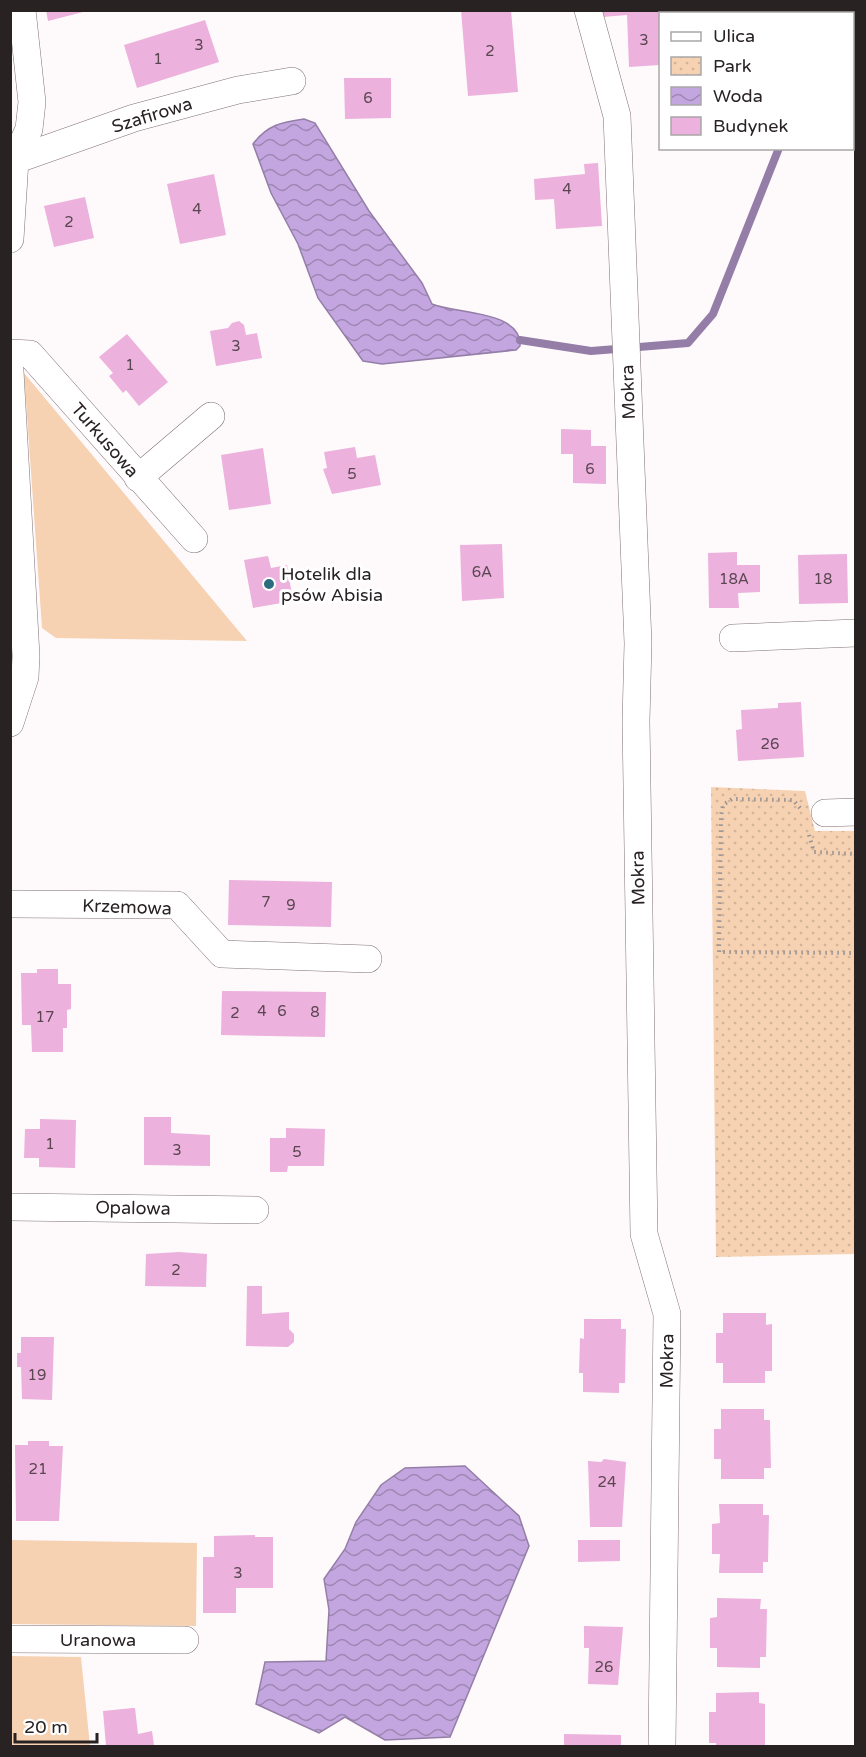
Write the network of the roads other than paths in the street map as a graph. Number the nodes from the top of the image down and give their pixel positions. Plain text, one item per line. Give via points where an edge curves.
1 (22, 10) edge
2 (588, 10) edge
3 (292, 81) dead end
4 (13, 162) edge
5 (10, 239) edge
6 (10, 353) edge
7 (10, 371) edge
8 (211, 416) dead end
9 (138, 478) junction
10 (194, 539) dead end
11 (855, 633) edge
12 (733, 638) dead end
13 (10, 723) edge
14 (855, 812) edge
15 (811, 817) road end
16 (10, 904) edge
17 (368, 959) dead end
18 (10, 1207) edge
19 (255, 1210) dead end
20 (10, 1639) edge
21 (184, 1640) dead end
22 (662, 1746) edge

1 - 4 street via 32,102 29,129
2 - 22 street, Mokra via 617,116 638,643 644,1234 667,1314
3 - 4 street, Szafirowa via 238,90 134,118
4 - 5 street
6 - 9 street, Turkusowa via 30,354
7 - 13 street via 26,656 25,677
8 - 9 street
9 - 10 street, Turkusowa
11 - 12 street
14 - 15 street
16 - 17 street, Krzemowa via 177,906 222,954
18 - 19 street, Opalowa
20 - 21 street, Uranowa

